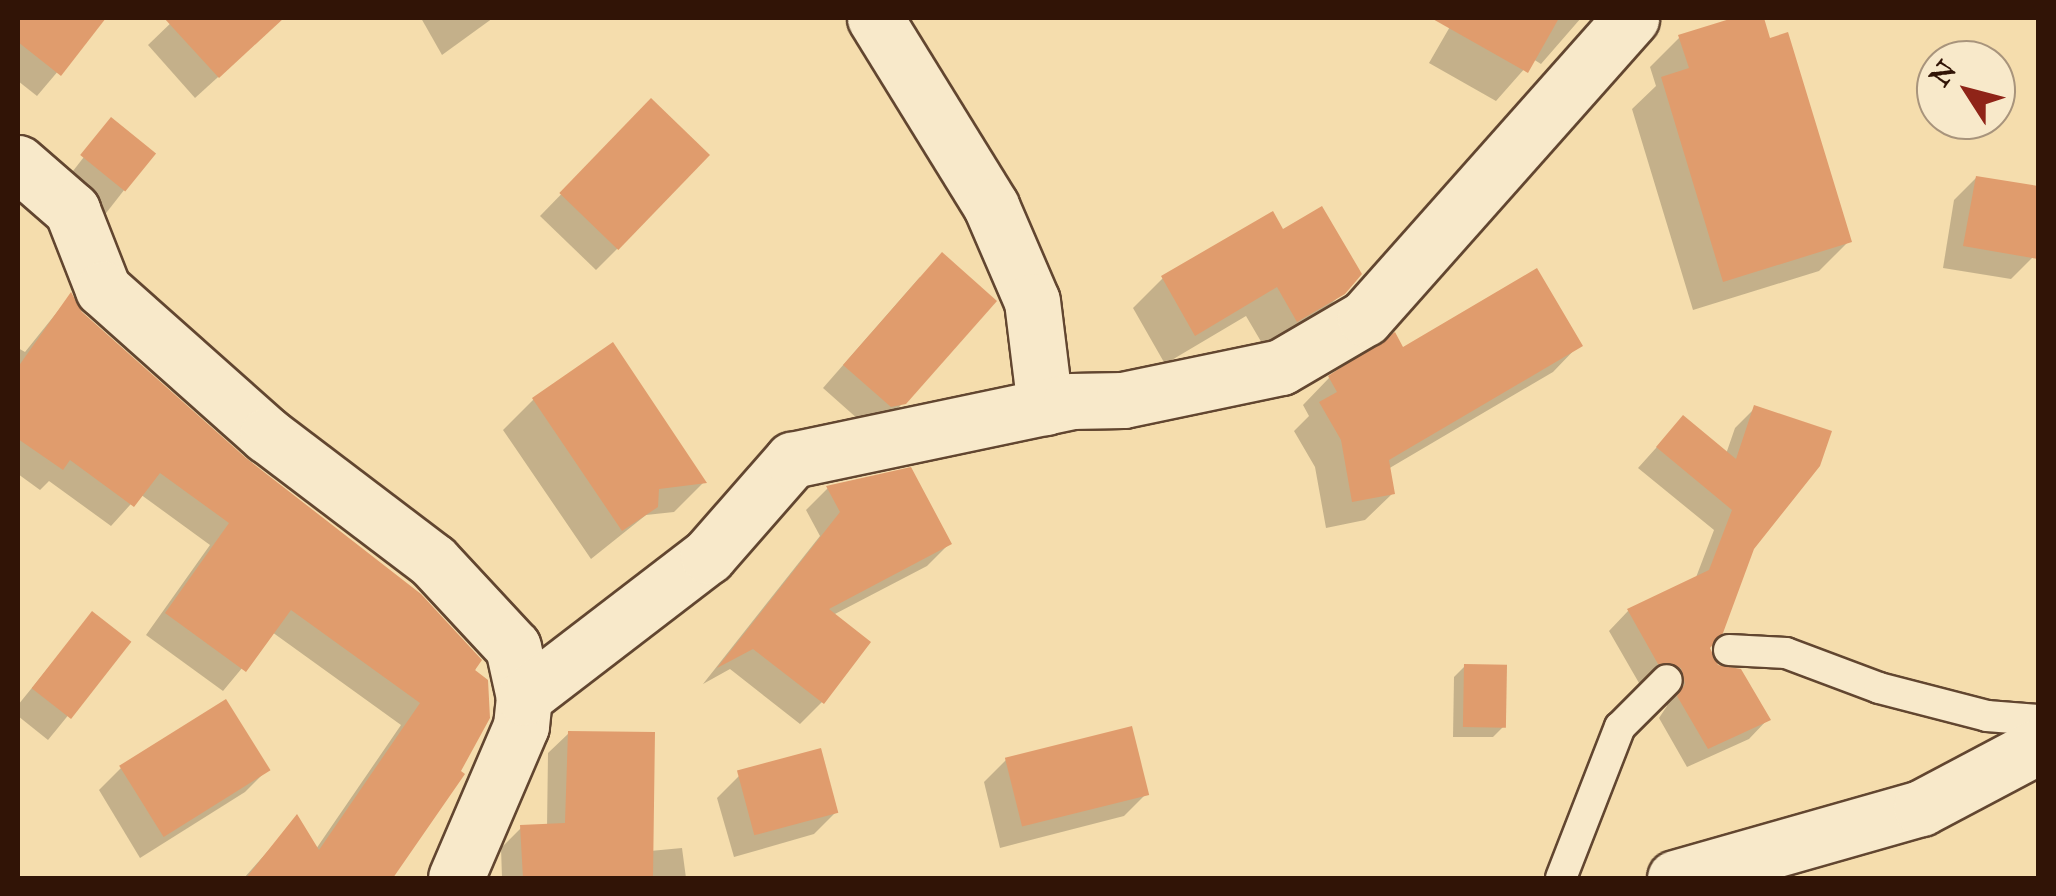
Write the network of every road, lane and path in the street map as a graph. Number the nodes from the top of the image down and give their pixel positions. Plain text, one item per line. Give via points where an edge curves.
1 (875, 18) edge
2 (1631, 18) edge
3 (18, 163) edge
4 (1046, 407) junction
5 (1729, 650) dead end
6 (1668, 680) dead end
7 (524, 696) junction
8 (2038, 720) edge
9 (2038, 746) edge
10 (456, 878) edge
11 (1561, 878) edge
12 (1675, 878) edge

1 - 4 street via 992,206 1032,302
2 - 4 street via 1365,318 1281,367 1123,400
3 - 7 street via 72,210 104,289 267,435 432,561 481,608 512,647
4 - 7 street via 792,460 708,556
5 - 8 lane via 1786,653 1880,688 1987,716
6 - 11 lane via 1620,727
7 - 10 street via 520,726
9 - 12 street via 1920,808

